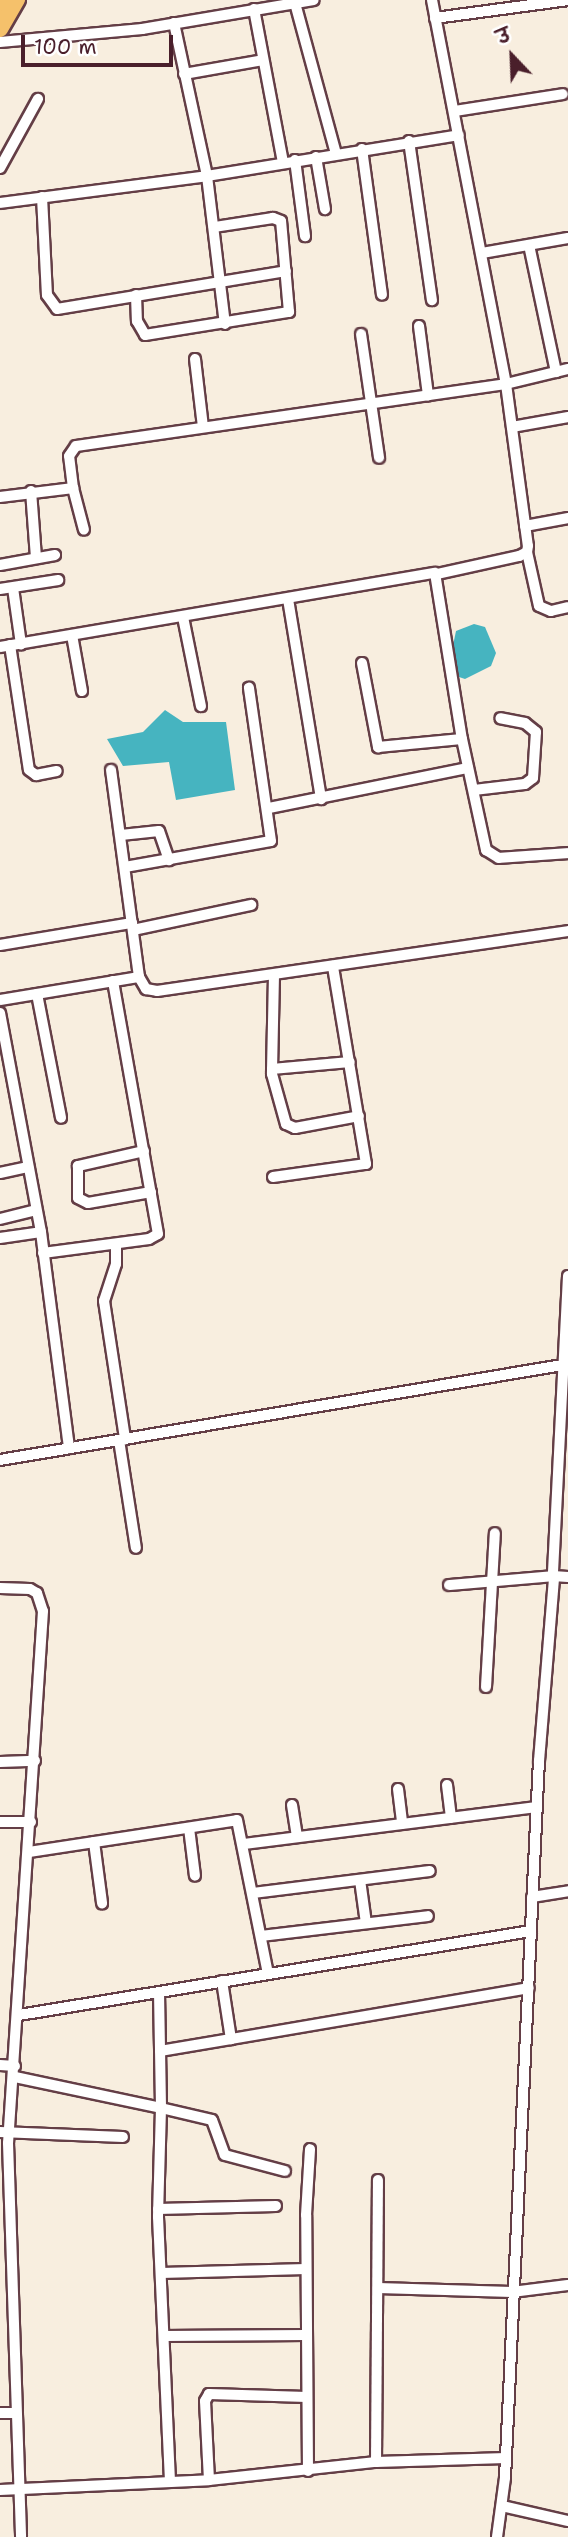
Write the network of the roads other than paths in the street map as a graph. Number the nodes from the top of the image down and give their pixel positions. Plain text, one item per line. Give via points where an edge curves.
1 (3, 0) edge
2 (17, 0) edge
3 (314, 0) edge
4 (432, 0) edge
5 (568, 0) edge
6 (282, 2) edge
7 (295, 3) junction
8 (0, 5) edge
9 (254, 9) junction
10 (436, 18) junction
11 (174, 23) junction
12 (0, 29) edge
13 (0, 42) edge
14 (263, 60) junction
15 (184, 74) junction
16 (563, 94) dead end
17 (37, 99) dead end
18 (455, 111) junction
19 (459, 135) junction
20 (409, 141) junction
21 (362, 149) junction
22 (336, 153) junction
23 (316, 157) junction
24 (289, 161) junction
25 (0, 168) edge
26 (207, 176) junction
27 (42, 197) junction
28 (0, 202) edge
29 (325, 209) dead end
30 (214, 227) junction
31 (305, 236) dead end
32 (568, 238) edge
33 (529, 245) junction
34 (482, 253) junction
35 (286, 271) junction
36 (220, 280) junction
37 (136, 295) junction
38 (382, 295) dead end
39 (432, 300) dead end
40 (225, 324) junction
41 (419, 326) dead end
42 (361, 334) dead end
43 (195, 359) dead end
44 (562, 370) edge
45 (506, 384) junction
46 (428, 396) junction
47 (372, 404) junction
48 (568, 417) edge
49 (204, 427) junction
50 (512, 427) junction
51 (379, 458) dead end
52 (73, 488) junction
53 (31, 491) junction
54 (0, 497) edge
55 (568, 518) edge
56 (525, 526) junction
57 (85, 530) dead end
58 (527, 552) junction
59 (55, 555) dead end
60 (36, 558) junction
61 (0, 565) edge
62 (437, 574) junction
63 (58, 580) dead end
64 (13, 588) junction
65 (0, 589) edge
66 (288, 599) junction
67 (568, 607) edge
68 (183, 617) junction
69 (72, 635) junction
70 (11, 645) edge
71 (362, 663) dead end
72 (249, 688) dead end
73 (82, 691) dead end
74 (201, 706) dead end
75 (500, 718) dead end
76 (462, 739) junction
77 (468, 768) junction
78 (111, 770) dead end
79 (57, 771) dead end
80 (474, 790) junction
81 (321, 799) junction
82 (270, 808) junction
83 (121, 835) junction
84 (568, 853) edge
85 (169, 860) junction
86 (125, 867) junction
87 (251, 905) dead end
88 (132, 926) junction
89 (568, 931) edge
90 (0, 945) edge
91 (333, 966) junction
92 (274, 975) junction
93 (139, 977) junction
94 (113, 981) junction
95 (37, 994) junction
96 (0, 1000) edge
97 (0, 1013) edge
98 (350, 1062) junction
99 (272, 1069) junction
100 (359, 1116) junction
101 (61, 1118) dead end
102 (144, 1151) junction
103 (28, 1167) junction
104 (0, 1173) edge
105 (273, 1177) dead end
106 (151, 1192) junction
107 (36, 1210) junction
108 (0, 1219) edge
109 (41, 1233) junction
110 (0, 1238) edge
111 (116, 1244) junction
112 (43, 1253) junction
113 (568, 1276) edge
114 (567, 1364) edge
115 (566, 1412) edge
116 (122, 1439) junction
117 (69, 1448) junction
118 (0, 1460) edge
119 (564, 1463) edge
120 (563, 1516) edge
121 (495, 1533) dead end
122 (136, 1548) dead end
123 (554, 1577) junction
124 (568, 1577) edge
125 (491, 1582) junction
126 (449, 1586) dead end
127 (0, 1588) edge
128 (485, 1687) dead end
129 (34, 1761) junction
130 (0, 1762) edge
131 (447, 1786) dead end
132 (398, 1789) dead end
133 (292, 1805) dead end
134 (537, 1807) junction
135 (452, 1818) junction
136 (0, 1822) edge
137 (31, 1822) junction
138 (402, 1824) junction
139 (189, 1828) junction
140 (297, 1837) junction
141 (94, 1842) junction
142 (244, 1844) junction
143 (29, 1852) junction
144 (430, 1871) dead end
145 (195, 1876) dead end
146 (360, 1880) junction
147 (568, 1891) edge
148 (253, 1892) junction
149 (532, 1897) junction
150 (102, 1903) dead end
151 (428, 1916) dead end
152 (366, 1923) junction
153 (530, 1931) junction
154 (261, 1936) junction
155 (268, 1974) junction
156 (222, 1982) junction
157 (528, 1988) junction
158 (159, 1992) junction
159 (19, 2015) junction
160 (231, 2039) junction
161 (160, 2051) junction
162 (0, 2065) edge
163 (15, 2072) junction
164 (161, 2108) junction
165 (4, 2132) edge
166 (123, 2137) dead end
167 (310, 2149) dead end
168 (285, 2171) dead end
169 (4, 2179) edge
170 (378, 2180) dead end
171 (276, 2206) dead end
172 (158, 2209) junction
173 (306, 2269) junction
174 (161, 2273) junction
175 (5, 2275) edge
176 (568, 2285) edge
177 (378, 2288) junction
178 (512, 2292) junction
179 (306, 2335) junction
180 (163, 2336) junction
181 (307, 2397) junction
182 (0, 2413) edge
183 (16, 2413) junction
184 (506, 2458) junction
185 (376, 2462) junction
186 (308, 2471) junction
187 (170, 2480) junction
188 (209, 2480) junction
189 (20, 2489) junction
190 (0, 2490) edge
191 (502, 2506) junction
192 (568, 2521) edge
193 (21, 2537) edge
194 (497, 2537) edge

1 - 8 main road
2 - 12 main road
3 - 7 street
4 - 10 street
5 - 10 street
6 - 7 street
6 - 9 street
7 - 22 street
9 - 11 street
9 - 14 street
10 - 18 street
11 - 13 street
11 - 15 street
14 - 15 street
14 - 24 street
15 - 26 street
16 - 18 street
17 - 25 street
18 - 19 street
19 - 20 street
19 - 34 street
20 - 21 street
20 - 39 street
21 - 22 street
21 - 38 street
22 - 23 street
23 - 24 street
23 - 29 street
24 - 26 street
24 - 31 street
26 - 27 street
26 - 30 street
27 - 28 street
27 - 37 street via 47,295 53,308
30 - 35 street via 278,218
30 - 36 street
32 - 33 street
33 - 34 street
33 - 44 street
34 - 45 street
35 - 36 street
35 - 40 street via 289,312
36 - 37 street
36 - 40 street
37 - 40 street via 137,321 145,335
41 - 46 street
42 - 47 street
43 - 49 street
44 - 45 street
45 - 46 street
45 - 50 street
46 - 47 street
47 - 49 street
47 - 51 street
48 - 50 street
49 - 52 street via 71,448
50 - 56 street
52 - 53 street
52 - 57 street
53 - 54 street
53 - 60 street
55 - 56 street
56 - 58 street
58 - 62 street
58 - 67 street via 539,606 551,611
59 - 60 street
60 - 61 street
62 - 66 street
62 - 76 street
63 - 64 street
64 - 65 street
64 - 70 street
66 - 68 street
66 - 81 street
68 - 69 street
68 - 74 street
69 - 70 street
69 - 73 street
70 - 79 street via 29,770 36,775
71 - 76 street via 378,747
72 - 82 street
75 - 80 street via 525,723 536,732 533,778
76 - 77 street
77 - 80 street
77 - 81 street
78 - 83 street
80 - 84 street via 490,854 499,858
81 - 82 street
82 - 85 street via 273,837 266,845
83 - 85 street via 159,831
83 - 86 street
85 - 86 street
86 - 88 street
87 - 88 street
88 - 90 street
88 - 93 street
89 - 91 street
91 - 92 street
91 - 98 street
92 - 93 street via 158,991 146,989
92 - 99 street
93 - 94 street
94 - 95 street
94 - 102 street
95 - 96 street
95 - 101 street
97 - 103 street
98 - 99 street
98 - 100 street
99 - 100 street via 288,1127
100 - 105 street via 364,1167
102 - 106 street
102 - 106 street via 78,1166 78,1198 88,1203
103 - 104 street
103 - 107 street
106 - 111 street via 158,1234
107 - 108 street
107 - 109 street
109 - 110 street
109 - 112 street
111 - 112 street
111 - 116 street via 116,1264 104,1301
112 - 117 street
113 - 114 street
114 - 115 street
114 - 116 street
115 - 119 street
116 - 117 street
116 - 122 street
117 - 118 street
119 - 120 street
120 - 123 street
121 - 125 street
123 - 124 street
123 - 125 street
123 - 134 street
125 - 126 street
125 - 128 street
127 - 129 street via 23,1587 37,1593 41,1601
129 - 130 street
129 - 137 street
131 - 135 street
132 - 138 street
133 - 140 street
134 - 135 street
134 - 149 street
135 - 138 street
136 - 137 street
137 - 143 street
138 - 140 street
139 - 141 street
139 - 142 street via 237,1820
139 - 145 street
140 - 142 street
141 - 143 street
141 - 150 street
142 - 148 street
143 - 159 street
144 - 146 street
146 - 148 street
146 - 152 street
147 - 149 street
148 - 154 street
149 - 153 street
151 - 152 street
152 - 154 street
153 - 155 street
153 - 157 street
154 - 155 street
155 - 156 street
156 - 158 street
156 - 160 street
157 - 160 street
157 - 178 street
158 - 159 street
158 - 161 street
159 - 163 street
160 - 161 street
161 - 164 street
162 - 163 street
163 - 164 street
163 - 165 street
164 - 168 street via 212,2120 225,2155
164 - 172 street
165 - 166 street
165 - 169 street
167 - 173 street
169 - 175 street
170 - 177 street
171 - 172 street
172 - 174 street
173 - 174 street
173 - 179 street
174 - 180 street
175 - 183 street
176 - 178 street
177 - 178 street
177 - 185 street
178 - 184 street
179 - 180 street
179 - 181 street
180 - 187 street
181 - 186 street
181 - 188 street via 209,2393 205,2401
182 - 183 street
183 - 189 street
184 - 185 street
184 - 191 street
185 - 186 street
186 - 188 street
187 - 188 street
187 - 189 street
189 - 190 street
189 - 193 street
191 - 192 street
191 - 194 street

